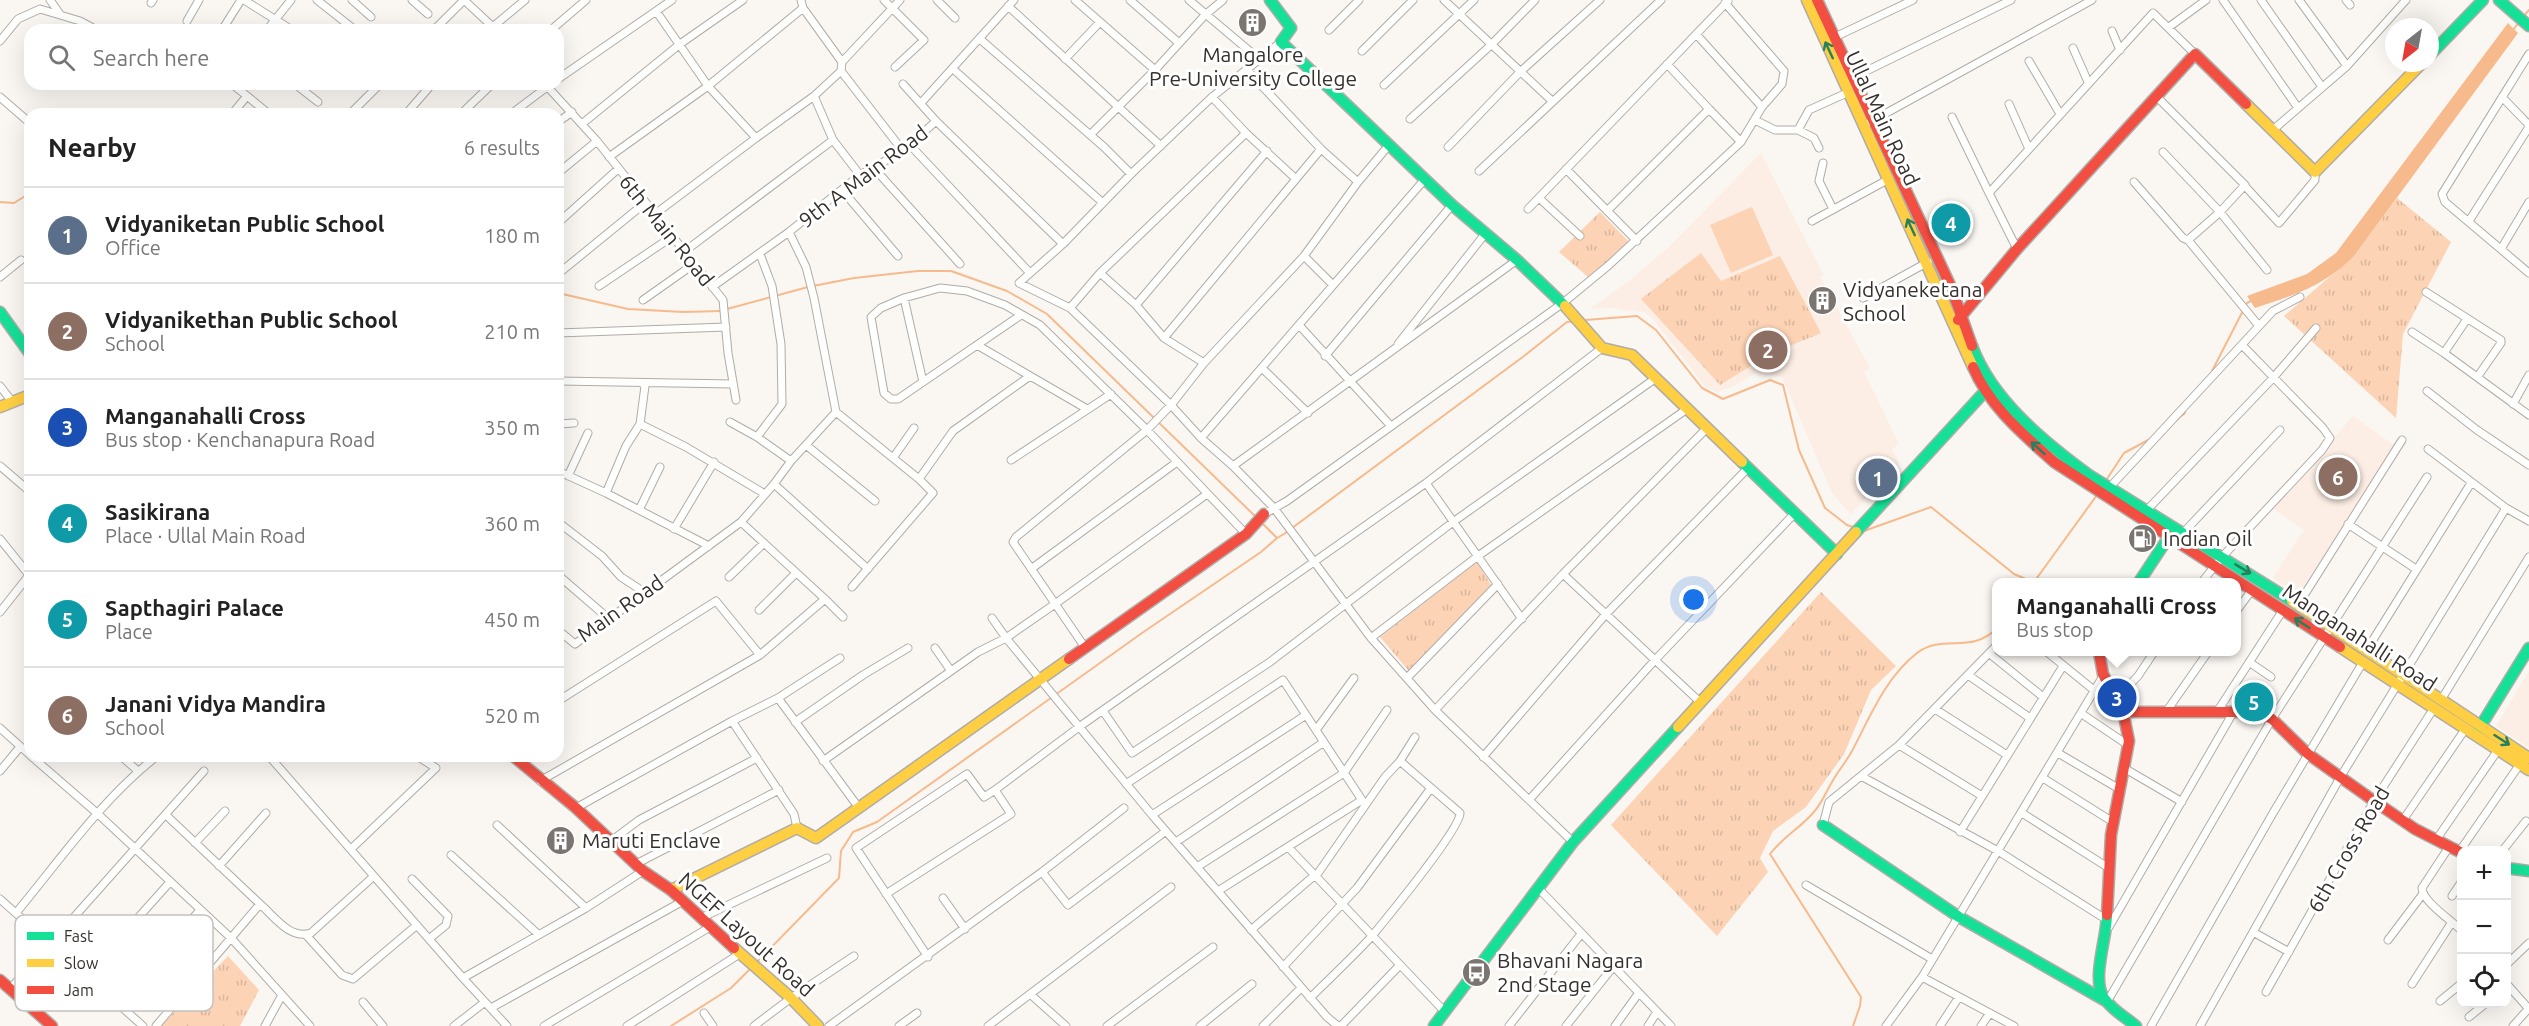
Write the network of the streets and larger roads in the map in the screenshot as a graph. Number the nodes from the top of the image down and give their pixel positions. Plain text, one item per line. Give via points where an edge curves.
1 (50, 0) edge
2 (199, 0) edge
3 (291, 0) edge
4 (317, 0) edge
5 (352, 0) edge
6 (412, 0) edge
7 (464, 0) edge
8 (525, 0) edge
9 (586, 0) edge
10 (672, 0) edge
11 (743, 0) edge
12 (884, 0) edge
13 (900, 0) edge
14 (937, 0) edge
15 (1014, 0) edge
16 (1075, 0) edge
17 (1130, 0) edge
18 (1189, 0) edge
19 (1223, 0) edge
20 (1270, 0) edge
21 (1359, 0) edge
22 (1413, 0) edge
23 (1444, 0) edge
24 (1474, 0) edge
25 (1535, 0) edge
26 (1600, 0) edge
27 (1661, 0) edge
28 (1807, 0) edge
29 (1817, 0) edge
30 (1913, 0) edge
31 (2011, 0) edge
32 (2092, 0) edge
33 (2206, 0) edge
34 (2223, 0) edge
35 (2260, 0) edge
36 (2299, 0) edge
37 (2406, 0) edge
38 (2483, 0) edge
39 (2499, 0) edge
40 (248, 1) edge
41 (1727, 2) edge
42 (802, 4) edge
43 (1008, 6) junction
44 (892, 8) junction
45 (656, 11) junction
46 (60, 14) junction
47 (428, 14) dead end
48 (1205, 15) junction
49 (1458, 15) junction
50 (371, 16) dead end
51 (277, 18) junction
52 (955, 18) dead end
53 (187, 21) dead end
54 (1100, 22) junction
55 (83, 24) edge
56 (227, 24) edge
57 (272, 24) edge
58 (284, 24) edge
59 (347, 24) edge
60 (440, 24) edge
61 (487, 24) edge
62 (498, 24) edge
63 (558, 24) edge
64 (2529, 26) edge
65 (2169, 27) junction
66 (1329, 30) dead end
67 (2112, 31) dead end
68 (1696, 34) junction
69 (1835, 37) junction
70 (980, 39) junction
71 (0, 41) edge
72 (1281, 42) junction
73 (1179, 43) junction
74 (680, 44) junction
75 (1491, 45) junction
76 (2439, 46) edge
77 (2073, 48) dead end
78 (2120, 50) junction
79 (1362, 51) dead end
80 (2195, 54) junction
81 (2529, 54) edge
82 (1065, 59) junction
83 (1259, 59) junction
84 (842, 62) junction
85 (2029, 62) dead end
86 (1667, 64) junction
87 (2347, 66) junction
88 (895, 67) dead end
89 (953, 69) junction
90 (1155, 70) junction
91 (1247, 70) junction
92 (841, 71) junction
93 (1520, 72) junction
94 (2413, 72) edge
95 (564, 75) edge
96 (1854, 77) junction
97 (2088, 82) junction
98 (903, 84) dead end
99 (1384, 85) dead end
100 (708, 86) junction
101 (2322, 87) junction
102 (240, 90) edge
103 (303, 90) edge
104 (374, 90) edge
105 (427, 90) edge
106 (486, 90) edge
107 (542, 90) edge
108 (552, 90) edge
109 (1849, 92) junction
110 (247, 96) junction
111 (814, 96) junction
112 (2156, 96) junction
113 (1212, 97) junction
114 (2502, 97) junction
115 (0, 98) edge
116 (1552, 101) junction
117 (318, 102) dead end
118 (921, 103) junction
119 (2009, 104) dead end
120 (1762, 107) junction
121 (237, 108) edge
122 (262, 108) edge
123 (356, 108) edge
124 (411, 108) edge
125 (467, 108) edge
126 (519, 108) edge
127 (1118, 108) junction
128 (2298, 108) junction
129 (1709, 109) junction
130 (572, 112) junction
131 (2061, 114) junction
132 (1952, 117) dead end
133 (24, 118) edge
134 (564, 118) edge
135 (1410, 119) dead end
136 (936, 120) junction
137 (1755, 120) junction
138 (1869, 122) junction
139 (583, 123) junction
140 (2529, 126) edge
141 (2274, 129) junction
142 (1798, 130) junction
143 (1246, 133) junction
144 (1090, 135) junction
145 (756, 138) junction
146 (833, 140) junction
147 (597, 141) junction
148 (1741, 142) junction
149 (910, 145) junction
150 (1389, 145) junction
151 (1161, 146) junction
152 (1448, 147) dead end
153 (1819, 148) dead end
154 (2030, 148) junction
155 (1321, 149) junction
156 (903, 151) junction
157 (1267, 151) junction
158 (2163, 152) dead end
159 (609, 157) junction
160 (1822, 163) dead end
161 (873, 167) junction
162 (564, 168) edge
163 (618, 169) junction
164 (1566, 169) junction
165 (1479, 171) dead end
166 (2315, 172) junction
167 (1131, 174) junction
168 (860, 175) junction
169 (1295, 178) junction
170 (1425, 178) junction
171 (1890, 179) junction
172 (1358, 182) junction
173 (2134, 182) dead end
174 (2244, 185) junction
175 (842, 190) junction
176 (1989, 193) junction
177 (1539, 198) junction
178 (2529, 202) edge
179 (645, 203) junction
180 (1103, 203) junction
181 (1452, 206) junction
182 (1528, 209) dead end
183 (1833, 209) junction
184 (1607, 210) junction
185 (2220, 212) junction
186 (656, 214) junction
187 (564, 218) edge
188 (1812, 221) dead end
189 (2469, 221) junction
190 (789, 232) junction
191 (1485, 234) junction
192 (673, 236) junction
193 (1580, 236) dead end
194 (2188, 240) junction
195 (1637, 241) junction
196 (1063, 244) junction
197 (2017, 249) junction
198 (2501, 249) junction
199 (685, 251) junction
200 (760, 254) junction
201 (898, 256) dead end
202 (1304, 256) junction
203 (21, 260) dead end
204 (1517, 260) junction
205 (1928, 262) junction
206 (694, 264) junction
207 (960, 264) dead end
208 (564, 269) edge
209 (2267, 270) dead end
210 (1030, 273) junction
211 (1100, 273) junction
212 (2529, 273) edge
213 (0, 278) edge
214 (1333, 285) junction
215 (599, 286) dead end
216 (712, 286) junction
217 (2426, 292) dead end
218 (2300, 297) dead end
219 (904, 298) junction
220 (1863, 298) dead end
221 (643, 300) dead end
222 (1563, 303) junction
223 (1136, 305) junction
224 (1070, 309) junction
225 (0, 312) edge
226 (1021, 315) junction
227 (1959, 319) junction
228 (2467, 319) junction
229 (1299, 326) junction
230 (2259, 326) junction
231 (726, 327) junction
232 (2316, 328) dead end
233 (2412, 332) dead end
234 (564, 333) edge
235 (1164, 338) junction
236 (977, 345) junction
237 (2242, 345) junction
238 (24, 346) edge
239 (1602, 348) junction
240 (1393, 351) junction
241 (2444, 352) junction
242 (1325, 356) junction
243 (1204, 363) junction
244 (1262, 368) junction
245 (2529, 375) edge
246 (1030, 376) junction
247 (2478, 376) junction
248 (1656, 378) junction
249 (2273, 378) junction
250 (564, 381) edge
251 (923, 382) junction
252 (642, 383) junction
253 (1351, 383) junction
254 (733, 384) junction
255 (0, 386) edge
256 (1988, 387) junction
257 (2427, 391) dead end
258 (1111, 394) junction
259 (24, 398) edge
260 (736, 400) dead end
261 (13, 403) junction
262 (2513, 404) junction
263 (1169, 406) junction
264 (0, 407) edge
265 (1688, 409) junction
266 (1087, 410) junction
267 (836, 412) junction
268 (1308, 413) junction
269 (2529, 415) edge
270 (730, 422) dead end
271 (574, 423) dead end
272 (564, 424) edge
273 (640, 424) junction
274 (1390, 425) junction
275 (914, 428) dead end
276 (1149, 428) junction
277 (1707, 428) junction
278 (2280, 430) dead end
279 (588, 433) dead end
280 (757, 437) junction
281 (1201, 438) junction
282 (2402, 440) dead end
283 (806, 445) junction
284 (2428, 449) dead end
285 (892, 458) junction
286 (1011, 460) dead end
287 (791, 461) junction
288 (714, 462) junction
289 (1178, 462) junction
290 (2529, 465) edge
291 (0, 466) edge
292 (1233, 466) junction
293 (660, 467) dead end
294 (1748, 468) junction
295 (564, 474) edge
296 (568, 476) junction
297 (2427, 477) dead end
298 (919, 479) junction
299 (1426, 483) junction
300 (2471, 483) junction
301 (774, 484) junction
302 (24, 486) edge
303 (2107, 491) junction
304 (606, 493) junction
305 (765, 494) junction
306 (1207, 494) junction
307 (875, 501) dead end
308 (2506, 508) junction
309 (639, 510) junction
310 (2148, 510) junction
311 (1269, 511) junction
312 (1795, 513) junction
313 (2529, 521) edge
314 (741, 522) junction
315 (1453, 522) junction
316 (2348, 524) junction
317 (564, 527) edge
318 (674, 529) junction
319 (2176, 532) junction
320 (1246, 534) junction
321 (0, 539) edge
322 (764, 543) junction
323 (709, 546) junction
324 (2382, 546) junction
325 (1837, 554) junction
326 (1478, 556) junction
327 (2529, 557) edge
328 (1315, 560) junction
329 (2219, 561) junction
330 (24, 567) edge
331 (868, 568) junction
332 (1031, 569) junction
333 (2416, 569) junction
334 (796, 573) junction
335 (1563, 574) junction
336 (729, 577) dead end
337 (2142, 578) edge
338 (2205, 578) edge
339 (2238, 578) edge
340 (564, 580) edge
341 (2241, 580) edge
342 (24, 582) edge
343 (1498, 584) junction
344 (852, 586) dead end
345 (2252, 590) junction
346 (644, 592) junction
347 (825, 599) junction
348 (1346, 603) junction
349 (1055, 604) junction
350 (2241, 605) edge
351 (2298, 605) junction
352 (759, 610) dead end
353 (2283, 610) junction
354 (0, 612) edge
355 (1606, 614) junction
356 (843, 617) dead end
357 (992, 618) dead end
358 (609, 619) junction
359 (1522, 619) junction
360 (2330, 627) junction
361 (564, 635) edge
362 (2324, 637) junction
363 (1005, 638) junction
364 (1371, 638) junction
365 (1084, 646) junction
366 (908, 648) dead end
367 (935, 648) dead end
368 (2529, 648) edge
369 (1992, 651) edge
370 (2366, 651) junction
371 (1990, 654) joint
372 (760, 655) junction
373 (1992, 656) edge
374 (2052, 656) edge
375 (2099, 656) edge
376 (2151, 656) edge
377 (2205, 656) edge
378 (840, 658) dead end
379 (1655, 660) junction
380 (2249, 662) junction
381 (2363, 662) junction
382 (2063, 666) junction
383 (951, 671) junction
384 (1968, 675) junction
385 (2103, 676) junction
386 (2271, 677) dead end
387 (1354, 678) dead end
388 (1407, 678) junction
389 (2400, 680) junction
390 (1040, 681) junction
391 (2095, 691) junction
392 (564, 697) edge
393 (2043, 697) junction
394 (778, 698) junction
395 (2117, 698) junction
396 (1700, 702) junction
397 (2437, 704) junction
398 (1935, 709) junction
399 (1387, 710) dead end
400 (1435, 710) junction
401 (1102, 711) junction
402 (2217, 711) junction
403 (2234, 711) junction
404 (2124, 712) junction
405 (2166, 712) junction
406 (2082, 714) junction
407 (1306, 715) junction
408 (2030, 718) junction
409 (2272, 719) junction
410 (732, 721) junction
411 (795, 722) junction
412 (0, 728) edge
413 (1079, 728) junction
414 (1316, 730) junction
415 (2474, 730) junction
416 (1415, 738) dead end
417 (1324, 741) junction
418 (1899, 745) junction
419 (2128, 746) junction
420 (20, 747) junction
421 (2498, 750) junction
422 (24, 751) edge
423 (2058, 753) junction
424 (2308, 754) junction
425 (2007, 755) junction
426 (1483, 757) junction
427 (757, 758) junction
428 (823, 761) junction
429 (1400, 761) junction
430 (37, 762) edge
431 (128, 762) edge
432 (149, 762) edge
433 (274, 762) edge
434 (427, 762) edge
435 (519, 762) edge
436 (2526, 764) edge
437 (2124, 768) junction
438 (0, 771) edge
439 (138, 771) junction
440 (204, 771) dead end
441 (1344, 773) junction
442 (1861, 776) junction
443 (2341, 776) junction
444 (2043, 777) junction
445 (540, 781) junction
446 (1126, 784) junction
447 (1431, 788) junction
448 (779, 790) junction
449 (995, 790) junction
450 (2121, 790) junction
451 (1982, 796) junction
452 (1529, 800) junction
453 (2374, 801) junction
454 (2182, 802) junction
455 (576, 808) junction
456 (859, 808) junction
457 (1124, 808) dead end
458 (225, 811) dead end
459 (266, 813) dead end
460 (2022, 813) junction
461 (98, 814) junction
462 (166, 815) junction
463 (1152, 816) junction
464 (2403, 820) junction
465 (2526, 820) dead end
466 (2113, 822) junction
467 (497, 825) dead end
468 (1823, 825) joint
469 (797, 828) junction
470 (1166, 831) junction
471 (1960, 832) junction
472 (2436, 840) junction
473 (611, 841) junction
474 (1176, 842) junction
475 (1573, 842) junction
476 (195, 843) junction
477 (2465, 846) edge
478 (2506, 846) edge
479 (1288, 847) junction
480 (2449, 847) junction
481 (135, 849) junction
482 (351, 849) junction
483 (1998, 851) junction
484 (2457, 851) edge
485 (451, 855) dead end
486 (827, 858) dead end
487 (219, 866) junction
488 (1197, 867) junction
489 (639, 868) junction
490 (2109, 868) junction
491 (2511, 869) edge
492 (1042, 872) junction
493 (2529, 872) edge
494 (1316, 875) junction
495 (374, 876) junction
496 (412, 879) dead end
497 (170, 882) junction
498 (1806, 885) dead end
499 (1171, 887) dead end
500 (1539, 889) junction
501 (2457, 889) edge
502 (671, 890) junction
503 (1218, 891) junction
504 (886, 894) junction
505 (2422, 895) junction
506 (2452, 897) dead end
507 (944, 898) dead end
508 (0, 899) edge
509 (684, 901) junction
510 (1341, 903) junction
511 (260, 904) junction
512 (586, 908) junction
513 (201, 910) junction
514 (16, 913) junction
515 (18, 915) edge
516 (77, 915) edge
517 (141, 915) edge
518 (197, 915) edge
519 (206, 915) edge
520 (1959, 917) junction
521 (701, 918) junction
522 (213, 921) edge
523 (2452, 922) junction
524 (2107, 924) junction
525 (417, 925) junction
526 (2457, 926) edge
527 (710, 927) junction
528 (965, 929) junction
529 (1251, 930) junction
530 (2253, 932) junction
531 (538, 934) junction
532 (1581, 934) junction
533 (306, 935) junction
534 (1372, 935) junction
535 (231, 938) junction
536 (429, 939) junction
537 (2388, 940) dead end
538 (2529, 944) edge
539 (1213, 947) dead end
540 (2289, 952) junction
541 (741, 953) junction
542 (854, 956) dead end
543 (928, 957) junction
544 (213, 959) edge
545 (1932, 959) junction
546 (2511, 960) edge
547 (1400, 965) junction
548 (1283, 967) junction
549 (1613, 967) junction
550 (1922, 977) junction
551 (463, 978) junction
552 (0, 981) edge
553 (15, 984) edge
554 (1252, 984) dead end
555 (2412, 984) dead end
556 (2457, 987) edge
557 (1301, 988) junction
558 (2511, 988) edge
559 (10, 989) junction
560 (2266, 992) dead end
561 (15, 994) edge
562 (282, 994) junction
563 (1030, 994) junction
564 (1638, 994) junction
565 (1959, 996) junction
566 (791, 998) junction
567 (1310, 998) junction
568 (2440, 1001) dead end
569 (363, 1002) dead end
570 (2107, 1002) junction
571 (488, 1005) junction
572 (2528, 1006) edge
573 (2480, 1008) edge
574 (34, 1011) edge
575 (126, 1011) edge
576 (169, 1011) edge
577 (1445, 1012) junction
578 (1657, 1012) junction
579 (704, 1013) dead end
580 (917, 1013) dead end
581 (1990, 1013) junction
582 (2469, 1017) dead end
583 (307, 1025) edge
584 (51, 1026) edge
585 (143, 1026) edge
586 (156, 1026) edge
587 (266, 1026) edge
588 (383, 1026) edge
589 (454, 1026) edge
590 (507, 1026) edge
591 (544, 1026) edge
592 (627, 1026) edge
593 (713, 1026) edge
594 (754, 1026) edge
595 (818, 1026) edge
596 (829, 1026) edge
597 (899, 1026) edge
598 (988, 1026) edge
599 (1066, 1026) edge
600 (1107, 1026) edge
601 (1200, 1026) edge
602 (1263, 1026) edge
603 (1340, 1026) edge
604 (1434, 1026) edge
605 (1509, 1026) edge
606 (1566, 1026) edge
607 (1615, 1026) edge
608 (1648, 1026) edge
609 (1671, 1026) edge
610 (1886, 1026) edge
611 (1940, 1026) edge
612 (1981, 1026) edge
613 (2013, 1026) edge
614 (2136, 1026) edge
615 (2149, 1026) edge
616 (2200, 1026) edge
617 (2513, 1026) edge

1 - 46 street
2 - 53 street
3 - 51 street
4 - 59 street
5 - 50 street
6 - 47 street
7 - 60 street
7 - 61 street
8 - 62 street
9 - 63 street
10 - 45 street
11 - 74 street
12 - 44 street
13 - 44 street
14 - 52 street
15 - 43 street
16 - 54 street
17 - 73 street
18 - 48 street
19 - 48 street
20 - 72 street via 1291,28
21 - 66 street
22 - 79 street
23 - 49 street
24 - 49 street
25 - 75 street
26 - 93 street
27 - 116 street
109 -> 28 street, Ullal Main Road
29 - 69 street, Ullal Main Road
30 - 69 street
31 - 96 street
32 - 138 street
33 - 65 street
34 - 128 street
35 - 101 street
36 - 87 street
37 - 87 street
38 - 76 street
39 - 64 street
40 - 51 street
40 - 56 street
41 - 68 street
41 - 120 street via 1784,71 1782,84
42 - 84 street
42 - 100 street
43 - 70 street
43 - 82 street
44 - 84 street
44 - 88 street via 924,40
45 - 74 street
45 - 95 street
46 - 55 street
46 - 71 street via 40,9 18,19
48 - 73 street
48 - 83 street
49 - 75 street
49 - 99 street
51 - 57 street
51 - 58 street
54 - 82 street
54 - 90 street
65 - 78 street via 2153,13
65 - 80 street
67 - 78 street
68 - 86 street
68 - 120 street
69 - 96 street, Ullal Main Road
70 - 89 street
70 - 144 street
72 - 83 street
72 - 150 street
73 - 90 street
74 - 100 street
74 - 139 street
75 - 93 street
75 - 135 street
77 - 97 street
78 - 97 street
80 - 112 street
80 - 141 street
81 - 114 street
82 - 127 street
83 - 91 street
84 - 92 street
85 - 131 street
86 - 129 street
86 - 164 street
87 - 101 street
89 - 118 street
89 - 180 street
90 - 127 street
91 - 113 street
91 - 155 street
92 - 111 street
92 - 156 street
93 - 116 street
93 - 152 street
94 - 166 street
96 - 138 street, Ullal Main Road
97 - 131 street
98 - 118 street
100 - 145 street
100 - 159 street
101 - 128 street
102 - 110 street
103 - 117 street
104 - 123 street
105 - 124 street
106 - 125 street
107 - 126 street
108 - 130 street, 6th Main Road
109 - 138 street, Ullal Main Road
109 - 142 street via 1809,110
110 - 121 street
110 - 122 street
111 - 145 street
111 - 146 street
112 - 174 street
112 - 197 street
113 - 143 street
113 - 151 street
114 - 140 street
114 - 189 street via 2442,191 2445,202
115 - 133 street
116 - 165 street
118 - 136 street
119 - 154 street
120 - 137 street
127 - 144 street
127 - 151 street
128 - 141 street
129 - 148 street
129 - 184 street
130 - 134 street
130 - 139 street, 6th Main Road
131 - 154 street
132 - 176 street
136 - 149 street, 9th A Main Road
136 - 196 street
137 - 142 street via 1775,130
137 - 148 street
138 - 171 street, Ullal Main Road
138 - 227 street, Ullal Main Road via 1951,286
139 - 147 street, 6th Main Road
140 - 189 street
141 - 166 street
142 - 153 street via 1814,138
143 - 157 street
143 - 211 street
144 - 167 street
145 - 186 street
146 - 168 street
146 - 199 street
147 - 159 street, 6th Main Road
147 - 162 street
148 - 195 street
149 - 156 street, 9th A Main Road
149 - 210 street
150 - 170 street
150 - 172 street
151 - 167 street
154 - 176 street
155 - 169 street
155 - 172 street
156 - 161 street, 9th A Main Road
157 - 169 street
157 - 223 street
158 - 185 street
159 - 163 street, 6th Main Road
160 - 183 street via 1819,181
161 - 168 street, 9th A Main Road
161 - 207 street
163 - 179 street, 6th Main Road
163 - 187 street
164 - 177 street
164 - 184 street
166 - 174 street via 2315,180 2279,223
167 - 180 street
168 - 175 street, 9th A Main Road
169 - 235 street
170 - 181 street
170 - 214 street
171 - 183 street
205 -> 171 street, Ullal Main Road
172 - 202 street
173 - 194 street
174 - 185 street
175 - 190 street, 9th A Main Road
175 - 201 street
176 - 197 street
177 - 182 street
177 - 193 street
178 - 198 street
179 - 186 street, 6th Main Road
179 - 208 street
180 - 196 street
181 - 191 street
181 - 242 street
183 - 188 street
184 - 195 street
185 - 194 street
185 - 209 street
186 - 192 street, 6th Main Road
189 - 198 street
190 - 200 street, 9th A Main Road
190 - 267 street via 811,286
191 - 204 street
191 - 240 street
192 - 199 street, 6th Main Road
192 - 215 street
194 - 230 street
195 - 222 street
196 - 210 street
197 - 227 street
198 - 212 street
199 - 206 street, 6th Main Road
200 - 216 street, 9th A Main Road
200 - 280 street via 772,286 781,344 782,404
202 - 214 street
202 - 243 street
203 - 213 street
204 - 222 street
204 - 240 street
205 - 220 street
205 - 227 street, Ullal Main Road
206 - 216 street, 6th Main Road
206 - 221 street
210 - 224 street via 1019,283
211 - 223 street
211 - 224 street
214 - 229 street
216 - 231 street, 6th Main Road via 723,300
217 - 228 street
218 - 230 street via 2273,311
219 - 226 street via 940,288 967,291
219 - 251 street
219 - 251 street via 871,317 884,393 898,399
222 - 239 street
222 - 274 street
223 - 235 street
224 - 263 street
225 - 238 street
226 - 236 street
226 - 258 street via 1040,325
227 - 256 street, Ullal Main Road
228 - 241 street
228 - 247 street via 2501,343
229 - 242 street
229 - 244 street
230 - 237 street
231 - 234 street
231 - 254 street, 6th Main Road
232 - 249 street
233 - 241 street
235 - 243 street
236 - 246 street
236 - 251 street
237 - 249 street
237 - 303 street
239 - 248 street via 1632,356
239 - 299 street
240 - 253 street
241 - 247 street
242 - 253 street
243 - 263 street
244 - 268 street
244 - 281 street
245 - 262 street
246 - 266 street
246 - 298 street via 953,431
247 - 262 street
248 - 265 street
248 - 315 street
249 - 310 street
249 - 329 street via 2330,438
250 - 252 street
252 - 254 street
252 - 273 street via 645,386
253 - 268 street
253 - 274 street
254 - 260 street, 6th Main Road
255 - 261 street
256 - 303 street, Ullal Main Road via 2087,479
256 - 325 street
257 - 290 street
258 - 266 street
258 - 276 street
259 - 261 street
261 - 264 street
262 - 269 street
263 - 276 street
263 - 281 street
265 - 277 street
265 - 326 street
266 - 286 street
267 - 283 street
267 - 285 street
268 - 292 street
270 - 280 street
271 - 272 street
273 - 288 street
273 - 304 street
274 - 311 street
275 - 285 street
276 - 289 street
276 - 332 street via 1016,537 1013,542
277 - 294 street
277 - 335 street
278 - 319 street
279 - 296 street
280 - 287 street
281 - 292 street
282 - 316 street
283 - 287 street
283 - 307 street
284 - 300 street
285 - 298 street
287 - 301 street
288 - 305 street
288 - 318 street
289 - 306 street
289 - 332 street
291 - 302 street
292 - 311 street
293 - 309 street
294 - 312 street
294 - 355 street
295 - 296 street
296 - 304 street
297 - 324 street
298 - 331 street via 933,493
299 - 315 street
299 - 328 street
300 - 308 street
300 - 333 street
301 - 305 street
301 - 331 street
303 - 310 street
303 - 319 street
304 - 309 street
305 - 314 street
306 - 320 street
306 - 349 street
308 - 313 street
308 - 389 street
309 - 318 street
310 - 319 street
311 - 320 street
311 - 328 street
312 - 325 street
312 - 379 street
314 - 322 street
314 - 323 street
315 - 326 street
315 - 348 street
316 - 324 street
316 - 351 street
317 - 346 street
318 - 323 street
319 - 329 street, Manganahalli Road
319 - 337 street
320 - 365 street
321 - 330 street
322 - 334 street
322 - 336 street
323 - 346 street, Main Road
324 - 333 street
324 - 360 street
325 - 396 street
326 - 343 street
326 - 364 street
327 - 397 street, 6th Cross Road
328 - 348 street
328 - 401 street
329 - 338 street
329 - 339 street, Manganahalli Road
329 -> 351 street, Manganahalli Road
331 - 344 street
332 - 349 street
333 - 370 street
334 - 347 street
334 - 352 street
335 - 355 street
335 - 359 street
340 - 358 street
341 - 345 street, Manganahalli Road
342 - 354 street
343 - 359 street
343 - 388 street
345 - 350 street
345 - 353 street, Manganahalli Road
346 - 358 street, Main Road
347 - 356 street
347 - 372 street
348 - 364 street
348 - 401 street via 1270,662 1132,753
349 - 363 street
349 - 365 street
351 - 360 street, Manganahalli Road
362 -> 353 street, Manganahalli Road
353 - 380 street
355 - 379 street
355 - 426 street
357 - 363 street
358 - 361 street, Main Road via 575,644
359 - 400 street
360 - 362 street
360 - 370 street, Manganahalli Road
362 - 381 street, Manganahalli Road
362 - 409 street
363 - 383 street
363 - 390 street
364 - 388 street
365 - 390 street
366 - 411 street
367 - 383 street
368 - 415 street
369 - 371 street
370 - 389 street, Manganahalli Road
371 - 384 street
372 - 392 street via 716,601
372 - 445 street
373 - 393 street
374 - 382 street
375 - 385 street
376 - 395 street
377 - 405 street
378 - 394 street
379 - 396 street
379 - 452 street
380 - 386 street
380 - 402 street
381 - 389 street, Manganahalli Road
381 - 424 street
382 - 391 street
382 - 393 street
383 - 428 street
384 - 398 street
384 - 408 street
385 - 391 street
385 - 395 street
387 - 414 street
388 - 400 street
389 - 397 street, Manganahalli Road
389 - 443 street
390 - 413 street
390 - 456 street
391 - 406 street
393 - 408 street
394 - 410 street
394 - 411 street
395 - 404 street
396 - 475 street
397 - 415 street, Manganahalli Road
397 - 453 street, 6th Cross Road
398 - 418 street
398 - 425 street
399 - 441 street
400 - 426 street
401 - 413 street
402 - 403 street
402 - 405 street
403 - 409 street via 2259,712
403 - 454 street
404 - 405 street
404 - 419 street
406 - 419 street
406 - 423 street
407 - 414 street
407 - 446 street via 1283,680
407 - 463 street
408 - 425 street
409 - 424 street
409 - 570 street
410 - 427 street
410 - 455 street
411 - 428 street
412 - 420 street
413 - 446 street
413 - 449 street
414 - 417 street
415 - 421 street, Manganahalli Road
415 -> 436 street, Manganahalli Road
415 - 464 street
416 - 429 street
417 - 441 street
417 - 474 street
418 - 442 street
418 - 451 street
419 - 437 street
420 - 422 street
420 - 438 street
421 - 436 street, Manganahalli Road
421 - 472 street
423 - 444 street
423 - 450 street
424 - 443 street
424 - 615 street
425 - 451 street
426 - 452 street
427 - 448 street
427 - 473 street via 639,820
428 - 456 street
429 - 447 street
429 - 494 street
430 - 461 street
431 - 439 street
432 - 439 street
433 - 482 street
434 - 482 street via 436,768
435 - 445 street, NGEF Layout Road
436 - 477 street
437 - 450 street
437 - 454 street
439 - 461 street
440 - 462 street
441 - 479 street via 1362,800
441 - 488 street
442 - 468 street via 1828,802
442 - 471 street
443 - 453 street
443 - 530 street
444 - 460 street
444 - 466 street
445 - 455 street, NGEF Layout Road
446 - 463 street
447 - 510 street via 1357,888
447 - 534 street via 1455,806 1460,818
448 - 469 street via 794,814
448 - 489 street
449 - 504 street via 1011,814
449 - 504 street via 984,797 967,774 856,848
450 - 466 street
451 - 471 street
452 - 475 street
453 - 464 street
453 - 540 street, 6th Cross Road
454 - 524 street
455 - 473 street, NGEF Layout Road
456 - 469 street via 816,838
457 - 492 street
458 - 476 street
459 - 487 street
460 - 483 street
460 - 490 street
461 - 481 street
461 - 514 street
462 - 476 street
462 - 481 street
463 - 470 street
464 - 472 street
465 - 478 street
466 - 490 street
467 - 512 street
468 - 520 street
469 - 502 street
470 - 474 street
470 - 492 street via 1068,905
471 - 483 street
472 - 480 street
473 - 489 street, NGEF Layout Road
474 - 488 street
475 - 500 street
476 - 487 street
479 - 494 street
479 - 503 street
480 - 484 street
480 - 505 street via 2422,888
481 - 497 street
481 - 516 street
482 - 495 street
483 - 520 street
483 - 524 street
485 - 531 street
486 - 521 street
487 - 511 street
488 - 503 street
489 - 502 street, NGEF Layout Road
489 - 512 street
490 - 524 street
491 - 493 street
492 - 528 street
494 - 510 street
494 - 529 street
495 - 525 street
495 - 533 street
496 - 536 street via 448,916 446,925
497 - 513 street
497 - 517 street
498 - 545 street
499 - 563 street
500 - 532 street
500 - 577 street
501 - 506 street
502 - 509 street, NGEF Layout Road
503 - 529 street
504 - 543 street
505 - 523 street
505 - 537 street
507 - 528 street
508 - 514 street
509 - 521 street, NGEF Layout Road
509 - 571 street
510 - 534 street
510 - 548 street
511 - 533 street via 290,932
511 - 535 street
512 - 531 street
513 - 518 street
513 - 519 street
514 - 515 street
520 - 545 street
520 - 570 street
521 - 527 street, NGEF Layout Road
522 - 535 street
523 - 526 street
523 - 555 street
524 - 570 street via 2100,972 2102,995
525 - 533 street via 353,979 342,975
525 - 536 street
527 - 541 street, NGEF Layout Road
527 - 591 street
528 - 543 street
529 - 548 street
530 - 540 street
530 - 616 street
531 - 551 street
532 - 549 street
532 - 605 street
534 - 547 street
534 - 567 street
535 - 544 street
535 - 562 street
536 - 551 street
538 - 546 street
539 - 600 street
540 - 560 street, 6th Cross Road
541 - 566 street, NGEF Layout Road
541 - 592 street
542 - 566 street
543 - 596 street
545 - 550 street
547 - 577 street
547 - 603 street
548 - 557 street
549 - 564 street
549 - 606 street
550 - 565 street
550 - 610 street
551 - 571 street
552 - 559 street
553 - 559 street
554 - 601 street
556 - 568 street
557 - 567 street
557 - 602 street
558 - 572 street
559 - 561 street
562 - 583 street
562 - 587 street
563 - 598 street
563 - 599 street
564 - 578 street
564 - 607 street
565 - 581 street
565 - 611 street
566 - 594 street
566 - 595 street, NGEF Layout Road
567 - 603 street
569 - 588 street
570 - 614 street
570 - 615 street
571 - 589 street
571 - 590 street
572 - 617 street
573 - 582 street
574 - 584 street
575 - 585 street
576 - 586 street
577 - 604 street
578 - 608 street
578 - 609 street
579 - 593 street
580 - 597 street
581 - 612 street
581 - 613 street

